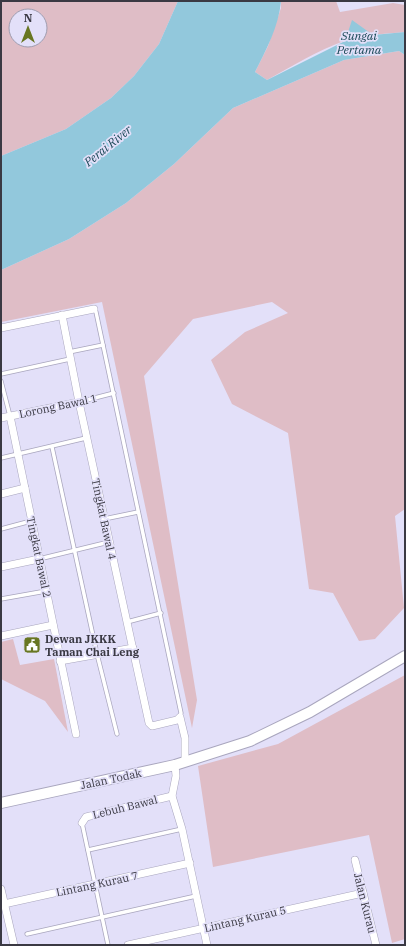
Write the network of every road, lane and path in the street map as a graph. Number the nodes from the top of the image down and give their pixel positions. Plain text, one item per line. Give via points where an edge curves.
1 (94, 309) joint
2 (62, 314) junction
3 (1, 328) edge
4 (103, 345) junction
5 (69, 356) junction
6 (1, 374) edge
7 (1, 381) edge
8 (114, 393) junction
9 (78, 402) junction
10 (10, 416) junction
11 (1, 418) edge
12 (86, 438) junction
13 (52, 447) junction
14 (17, 454) junction
15 (1, 458) edge
16 (24, 488) junction
17 (1, 494) edge
18 (138, 512) junction
19 (104, 519) junction
20 (31, 522) junction
21 (1, 529) edge
22 (109, 542) junction
23 (76, 550) junction
24 (39, 559) junction
25 (1, 567) edge
26 (46, 591) junction
27 (1, 599) edge
28 (161, 613) junction
29 (127, 622) junction
30 (53, 625) junction
31 (1, 636) edge
32 (133, 648) junction
33 (97, 654) junction
34 (405, 656) edge
35 (60, 661) junction
36 (180, 717) junction
37 (76, 734) dead end
38 (117, 734) dead end
39 (220, 752) junction
40 (185, 757) junction
41 (175, 764) junction
42 (172, 796) junction
43 (2, 801) edge
44 (82, 824) joint
45 (182, 829) junction
46 (88, 850) junction
47 (355, 860) dead end
48 (190, 863) junction
49 (95, 884) junction
50 (1, 890) edge
51 (363, 893) junction
52 (197, 896) junction
53 (4, 904) junction
54 (102, 917) junction
55 (204, 928) junction
56 (27, 934) dead end
57 (14, 945) edge
58 (108, 945) edge
59 (128, 945) edge
60 (208, 945) edge
61 (376, 945) edge

1 - 2 street
1 - 4 lane
2 - 3 street
2 - 5 street, Tingkat Bawal 4
4 - 5 lane
4 - 8 lane
5 - 6 lane
5 - 9 street, Tingkat Bawal 4
7 - 10 lane, Tingkat Bawal 2
8 - 9 lane, Lorong Bawal 1
8 - 18 lane
9 - 10 street, Lorong Bawal 1
9 - 12 street, Tingkat Bawal 4
10 - 11 street, Lorong Bawal 1
10 - 14 street, Tingkat Bawal 2
12 - 13 lane
12 - 19 street, Tingkat Bawal 4
13 - 14 lane
13 - 23 lane
14 - 15 lane
14 - 16 street, Tingkat Bawal 2
16 - 17 street
16 - 20 street, Tingkat Bawal 2
18 - 19 lane
18 - 28 lane
19 - 22 street, Tingkat Bawal 4
20 - 21 lane
20 - 24 street, Tingkat Bawal 2
22 - 23 lane
22 - 29 street, Tingkat Bawal 4
23 - 24 lane
23 - 33 lane
24 - 25 street
24 - 26 street, Tingkat Bawal 2
26 - 27 lane
26 - 30 street, Tingkat Bawal 2
28 - 29 lane
28 - 36 lane
29 - 32 street, Tingkat Bawal 4
30 - 31 street
30 - 35 street, Tingkat Bawal 2
32 - 33 street
32 - 36 street, Tingkat Bawal 4 via 148,723 152,726
33 - 35 street
33 - 38 lane
34 - 39 main road, Jalan Todak via 310,712 250,741
35 - 37 street, Tingkat Bawal 2
36 - 40 street via 185,738
39 - 40 main road, Jalan Todak
39 - 41 main road, Jalan Todak
40 - 43 main road, Jalan Todak
41 - 42 street via 176,776
41 - 43 main road, Jalan Todak
42 - 44 street, Lebuh Bawal via 86,817
42 - 45 street
44 - 46 lane
45 - 46 lane
45 - 48 street
46 - 49 lane
47 - 51 street, Jalan Kurau
48 - 49 street, Lintang Kurau 7
48 - 52 street
49 - 53 street, Lintang Kurau 7
49 - 54 lane
50 - 53 street
51 - 55 street, Lintang Kurau 5
51 - 61 street, Jalan Kurau
52 - 54 lane
52 - 55 street
53 - 57 street
54 - 56 lane
54 - 58 lane
55 - 59 street, Lintang Kurau 5
55 - 60 street

